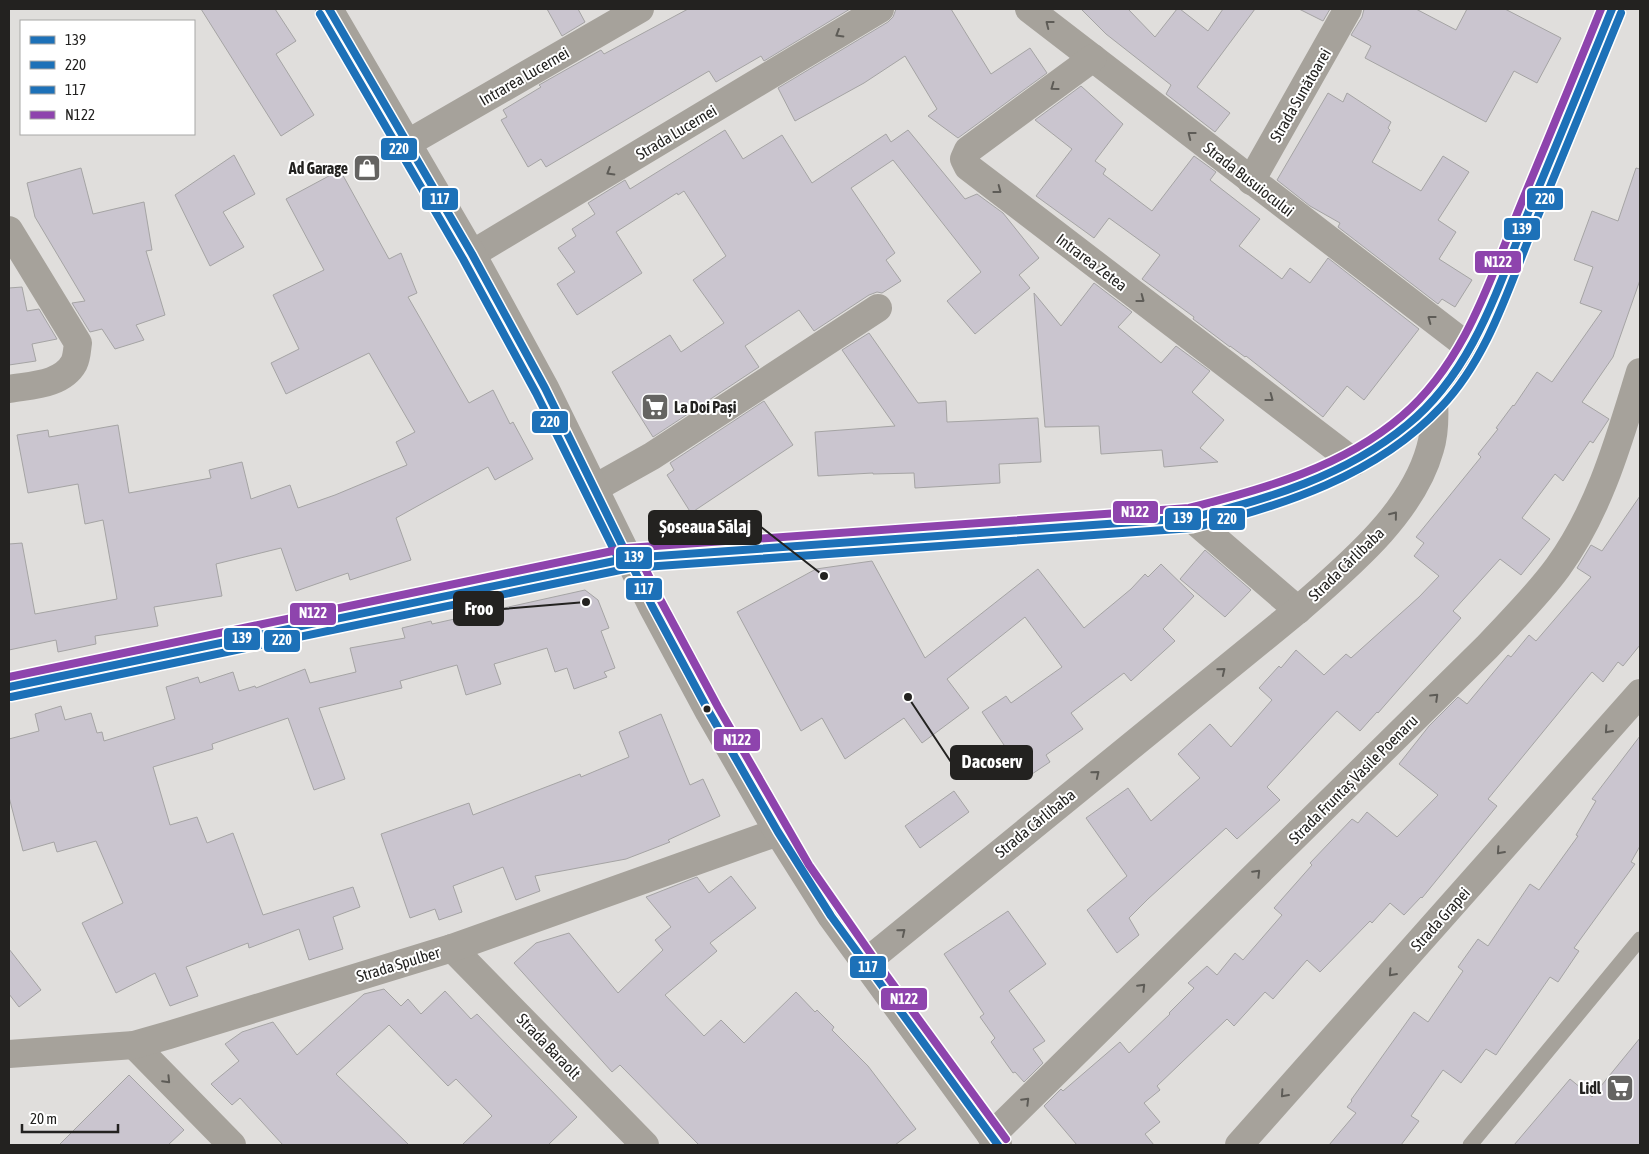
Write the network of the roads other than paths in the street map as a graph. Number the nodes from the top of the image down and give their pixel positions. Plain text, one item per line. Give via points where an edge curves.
1 (329, 9) edge
2 (640, 9) edge
3 (880, 9) edge
4 (1029, 9) edge
5 (1348, 9) edge
6 (1612, 9) edge
7 (1093, 58) junction
8 (408, 143) junction
9 (1251, 181) junction
10 (9, 230) edge
11 (472, 254) junction
12 (878, 308) dead end
13 (1470, 348) junction
14 (1640, 372) edge
15 (9, 389) edge
16 (1434, 400) junction
17 (1354, 462) junction
18 (595, 488) junction
19 (1191, 518) junction
20 (630, 558) junction
21 (1298, 610) junction
22 (9, 687) edge
23 (1640, 693) edge
24 (778, 832) junction
25 (1640, 939) edge
26 (452, 948) junction
27 (865, 963) junction
28 (134, 1045) junction
29 (9, 1054) edge
30 (995, 1140) edge
31 (232, 1145) edge
32 (645, 1145) edge
33 (1239, 1145) edge
34 (1470, 1145) edge

1 - 8 street
2 - 8 street, Intrarea Lucernei
3 -> 11 street, Strada Lucernei
7 -> 4 street, Strada Busuiocului
5 - 9 street, Strada Sunătoarei
6 - 13 street via 1488,314
9 -> 7 street, Strada Busuiocului
7 -> 17 street, Intrarea Zetea via 968,150 964,160 968,167
8 - 11 street
13 -> 9 street, Strada Busuiocului
10 - 15 street via 78,343 76,361 67,373 55,380
11 - 18 street via 546,388
12 - 18 street via 652,456
13 - 16 street
30 -> 14 street, Strada Fruntaș Vasile Poenaru via 1527,605 1558,567 1605,481
16 - 17 street via 1398,433
21 -> 16 street, Strada Cârlibaba via 1364,550 1415,485 1430,450 1435,423
17 - 19 street via 1284,492
18 - 20 street
19 - 20 street
19 - 21 street
20 - 22 street
20 - 24 street via 709,712
27 -> 21 street, Strada Cârlibaba
23 -> 33 street, Strada Grapei
24 - 26 street, Strada Spulber
24 - 27 street
25 - 34 lane
26 - 28 street, Strada Spulber
26 - 32 street, Strada Baraolt
27 - 30 street
28 - 29 street, Strada Spulber
28 -> 31 street

